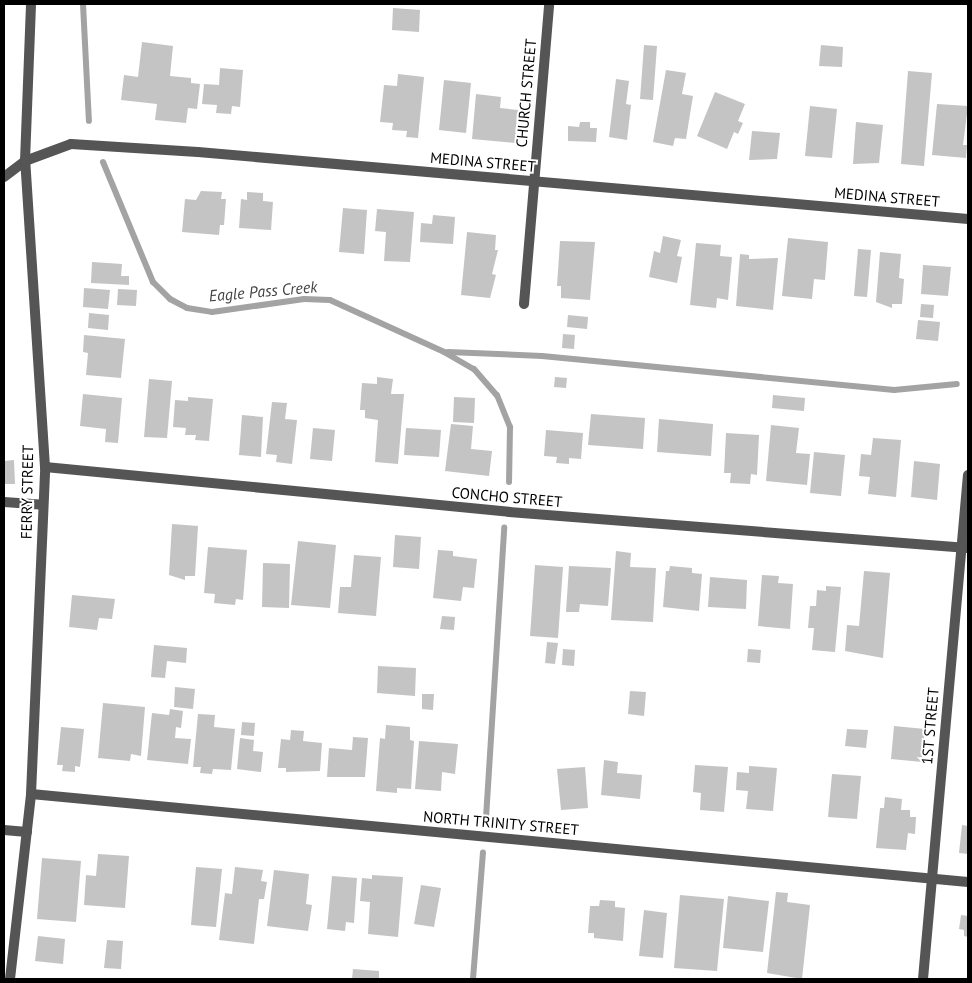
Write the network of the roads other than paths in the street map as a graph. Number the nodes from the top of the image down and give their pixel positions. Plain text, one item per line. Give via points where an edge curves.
1 (32, 4) edge
2 (549, 4) edge
3 (25, 161) junction
4 (4, 177) edge
5 (534, 182) junction
6 (968, 219) edge
7 (524, 304) dead end
8 (45, 467) junction
9 (968, 476) edge
10 (4, 502) edge
11 (43, 505) junction
12 (965, 548) edge
13 (31, 794) junction
14 (4, 830) edge
15 (27, 832) junction
16 (931, 879) junction
17 (968, 882) edge
18 (10, 979) edge
19 (923, 979) edge

1 - 3 street, FERRY STREET
2 - 5 street, CHURCH STREET
3 - 4 street, MEDINA STREET
3 - 5 street, MEDINA STREET via 71,144
3 - 8 street, FERRY STREET
5 - 6 street, MEDINA STREET
5 - 7 street, CHURCH STREET
8 - 11 street, FERRY STREET
8 - 12 street, CONCHO STREET via 509,512
9 - 12 street, 1ST STREET
10 - 11 street
11 - 13 street, FERRY STREET
12 - 16 street, 1ST STREET
13 - 15 street, FERRY STREET
13 - 16 street, NORTH TRINITY STREET
14 - 15 street
15 - 18 street, FERRY STREET
16 - 17 street, NORTH TRINITY STREET
16 - 19 street, 1ST STREET

